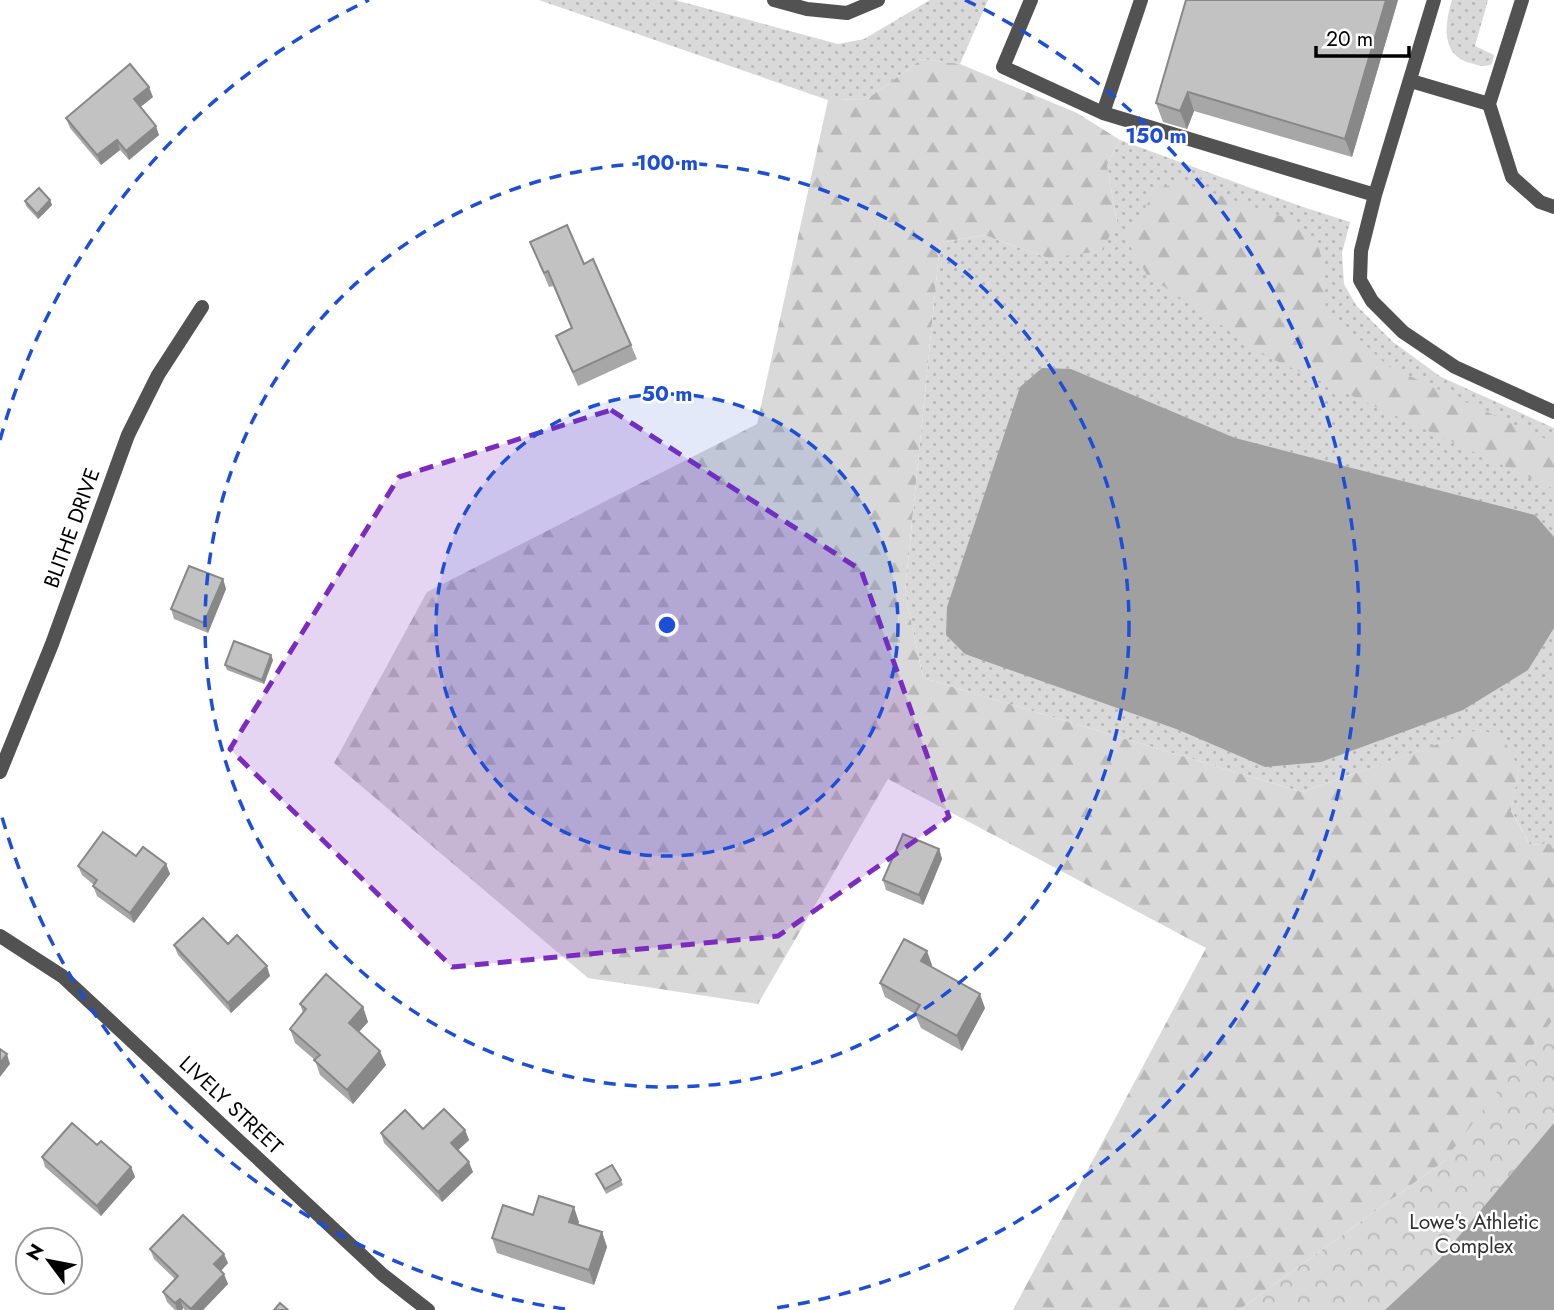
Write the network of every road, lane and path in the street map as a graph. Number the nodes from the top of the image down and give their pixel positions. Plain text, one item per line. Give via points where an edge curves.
1 (774, 0) edge
2 (878, 0) edge
3 (1031, 0) edge
4 (1141, 0) edge
5 (1434, 0) edge
6 (1522, 0) edge
7 (1411, 81) junction
8 (1489, 104) junction
9 (1103, 113) junction
10 (1375, 195) junction
11 (1554, 207) edge
12 (202, 307) dead end
13 (1554, 412) edge
14 (0, 772) edge
15 (0, 936) edge
16 (428, 1310) edge

1 - 2 street via 846,13
3 - 9 street via 1003,67
4 - 9 street
5 - 7 street
6 - 8 street
7 - 8 street
7 - 10 street
8 - 11 street via 1512,177 1539,202
9 - 10 street
10 - 13 street via 1361,251 1360,280 1372,301 1403,332 1455,367
12 - 14 street, BLITHE DRIVE via 158,375 128,435
15 - 16 street, LIVELY STREET via 62,976 383,1275

